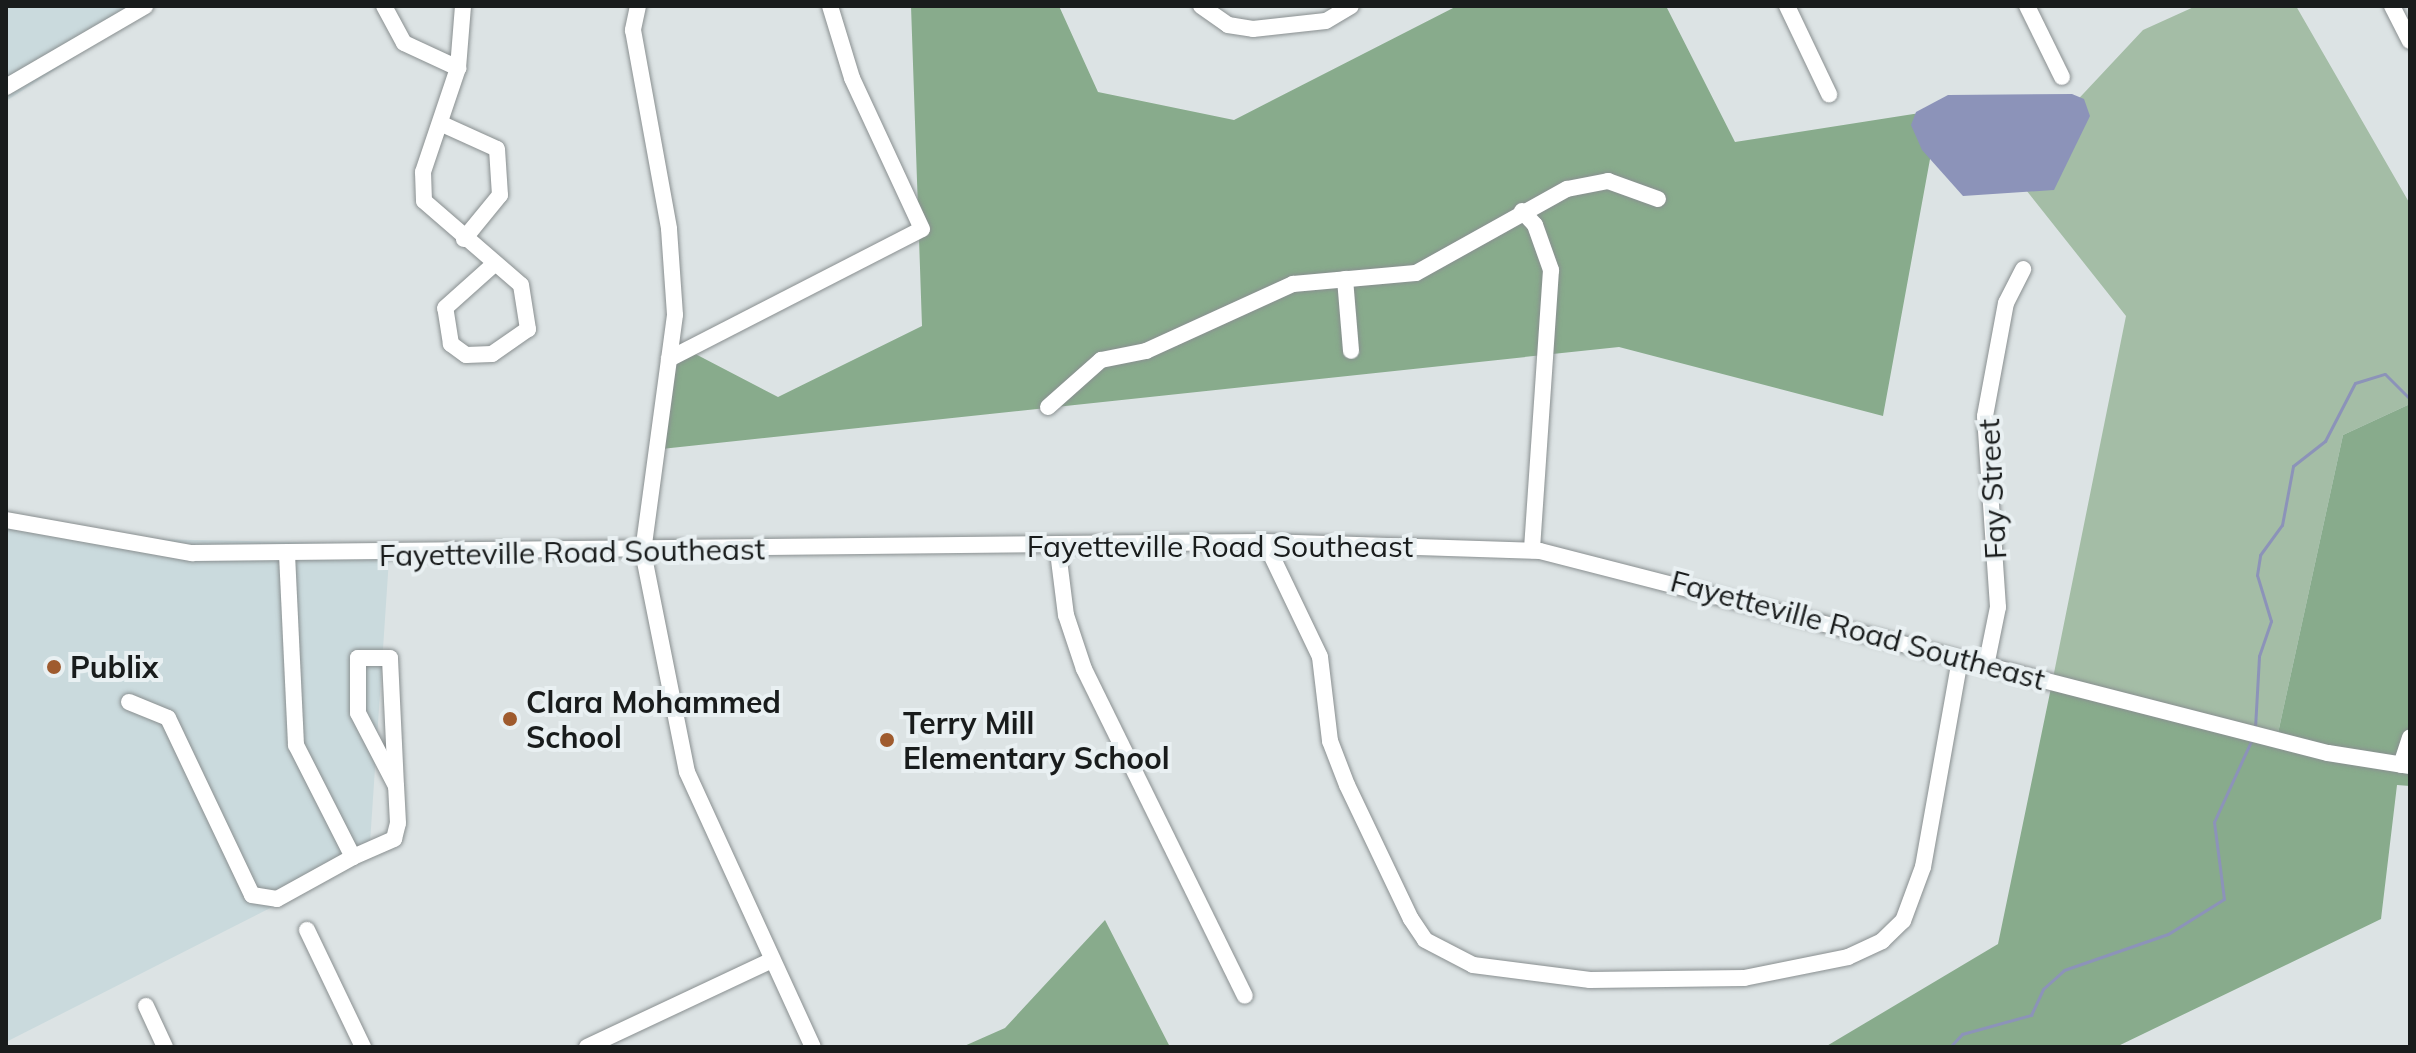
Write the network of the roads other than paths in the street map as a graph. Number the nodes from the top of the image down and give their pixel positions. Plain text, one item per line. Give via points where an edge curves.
1 (145, 6) edge
2 (384, 6) edge
3 (463, 6) edge
4 (638, 6) edge
5 (830, 6) edge
6 (1201, 6) edge
7 (1351, 6) edge
8 (1787, 6) edge
9 (2027, 6) edge
10 (2392, 6) edge
11 (2410, 41) edge
12 (458, 68) junction
13 (2062, 77) dead end
14 (6, 87) edge
15 (1829, 94) dead end
16 (442, 124) junction
17 (1658, 199) dead end
18 (1522, 211) junction
19 (464, 239) junction
20 (492, 266) junction
21 (2023, 269) dead end
22 (1345, 279) junction
23 (1351, 351) dead end
24 (669, 359) junction
25 (1048, 407) dead end
26 (6, 520) edge
27 (1265, 542) junction
28 (1057, 544) junction
29 (1532, 550) junction
30 (643, 552) junction
31 (287, 554) junction
32 (1960, 659) junction
33 (1986, 666) junction
34 (129, 702) dead end
35 (2410, 737) edge
36 (2406, 766) edge
37 (396, 786) junction
38 (353, 857) junction
39 (307, 930) dead end
40 (772, 960) junction
41 (1245, 996) dead end
42 (146, 1006) dead end
43 (165, 1047) edge
44 (363, 1047) edge
45 (587, 1047) edge
46 (813, 1047) edge

1 - 14 street
2 - 12 street via 404,43
3 - 12 street
4 - 24 street via 633,30 669,229 675,315
5 - 24 street via 852,78 922,229
6 - 7 street via 1228,25 1253,29 1326,21
8 - 15 street
9 - 13 street
10 - 11 street
12 - 16 street
16 - 19 street via 423,172 424,201
16 - 19 street via 497,149 500,195
17 - 18 street via 1608,181 1567,189
18 - 22 street via 1460,255 1416,273
18 - 29 street via 1535,225 1551,270
19 - 20 street
20 - 20 street via 445,308 451,344 466,355 492,354 528,329 521,285
21 - 33 street, Fay Street via 2006,303 1985,416 1998,594
22 - 23 street
22 - 25 street via 1293,284 1146,351 1101,360
24 - 30 street
26 - 31 street, Fayetteville Road Southeast via 192,553
27 - 28 street, Fayetteville Road Southeast
27 - 29 street, Fayetteville Road Southeast
27 - 32 street via 1320,657 1341,770 1411,919 1425,940 1473,965 1590,980 1744,978 1848,957 1882,941 1903,921 1923,867
28 - 30 street, Fayetteville Road Southeast
28 - 41 street via 1066,615 1084,669
29 - 32 street, Fayetteville Road Southeast via 1697,586
30 - 31 street, Fayetteville Road Southeast
30 - 40 street via 687,772
31 - 38 street via 296,745
32 - 33 street, Fayetteville Road Southeast
33 - 36 street, Fayetteville Road Southeast
34 - 38 street via 168,718 252,895 277,899
35 - 36 street
37 - 37 street via 390,658 358,658 358,713
37 - 38 street via 394,839
39 - 44 street
40 - 45 street
40 - 46 street
42 - 43 street

